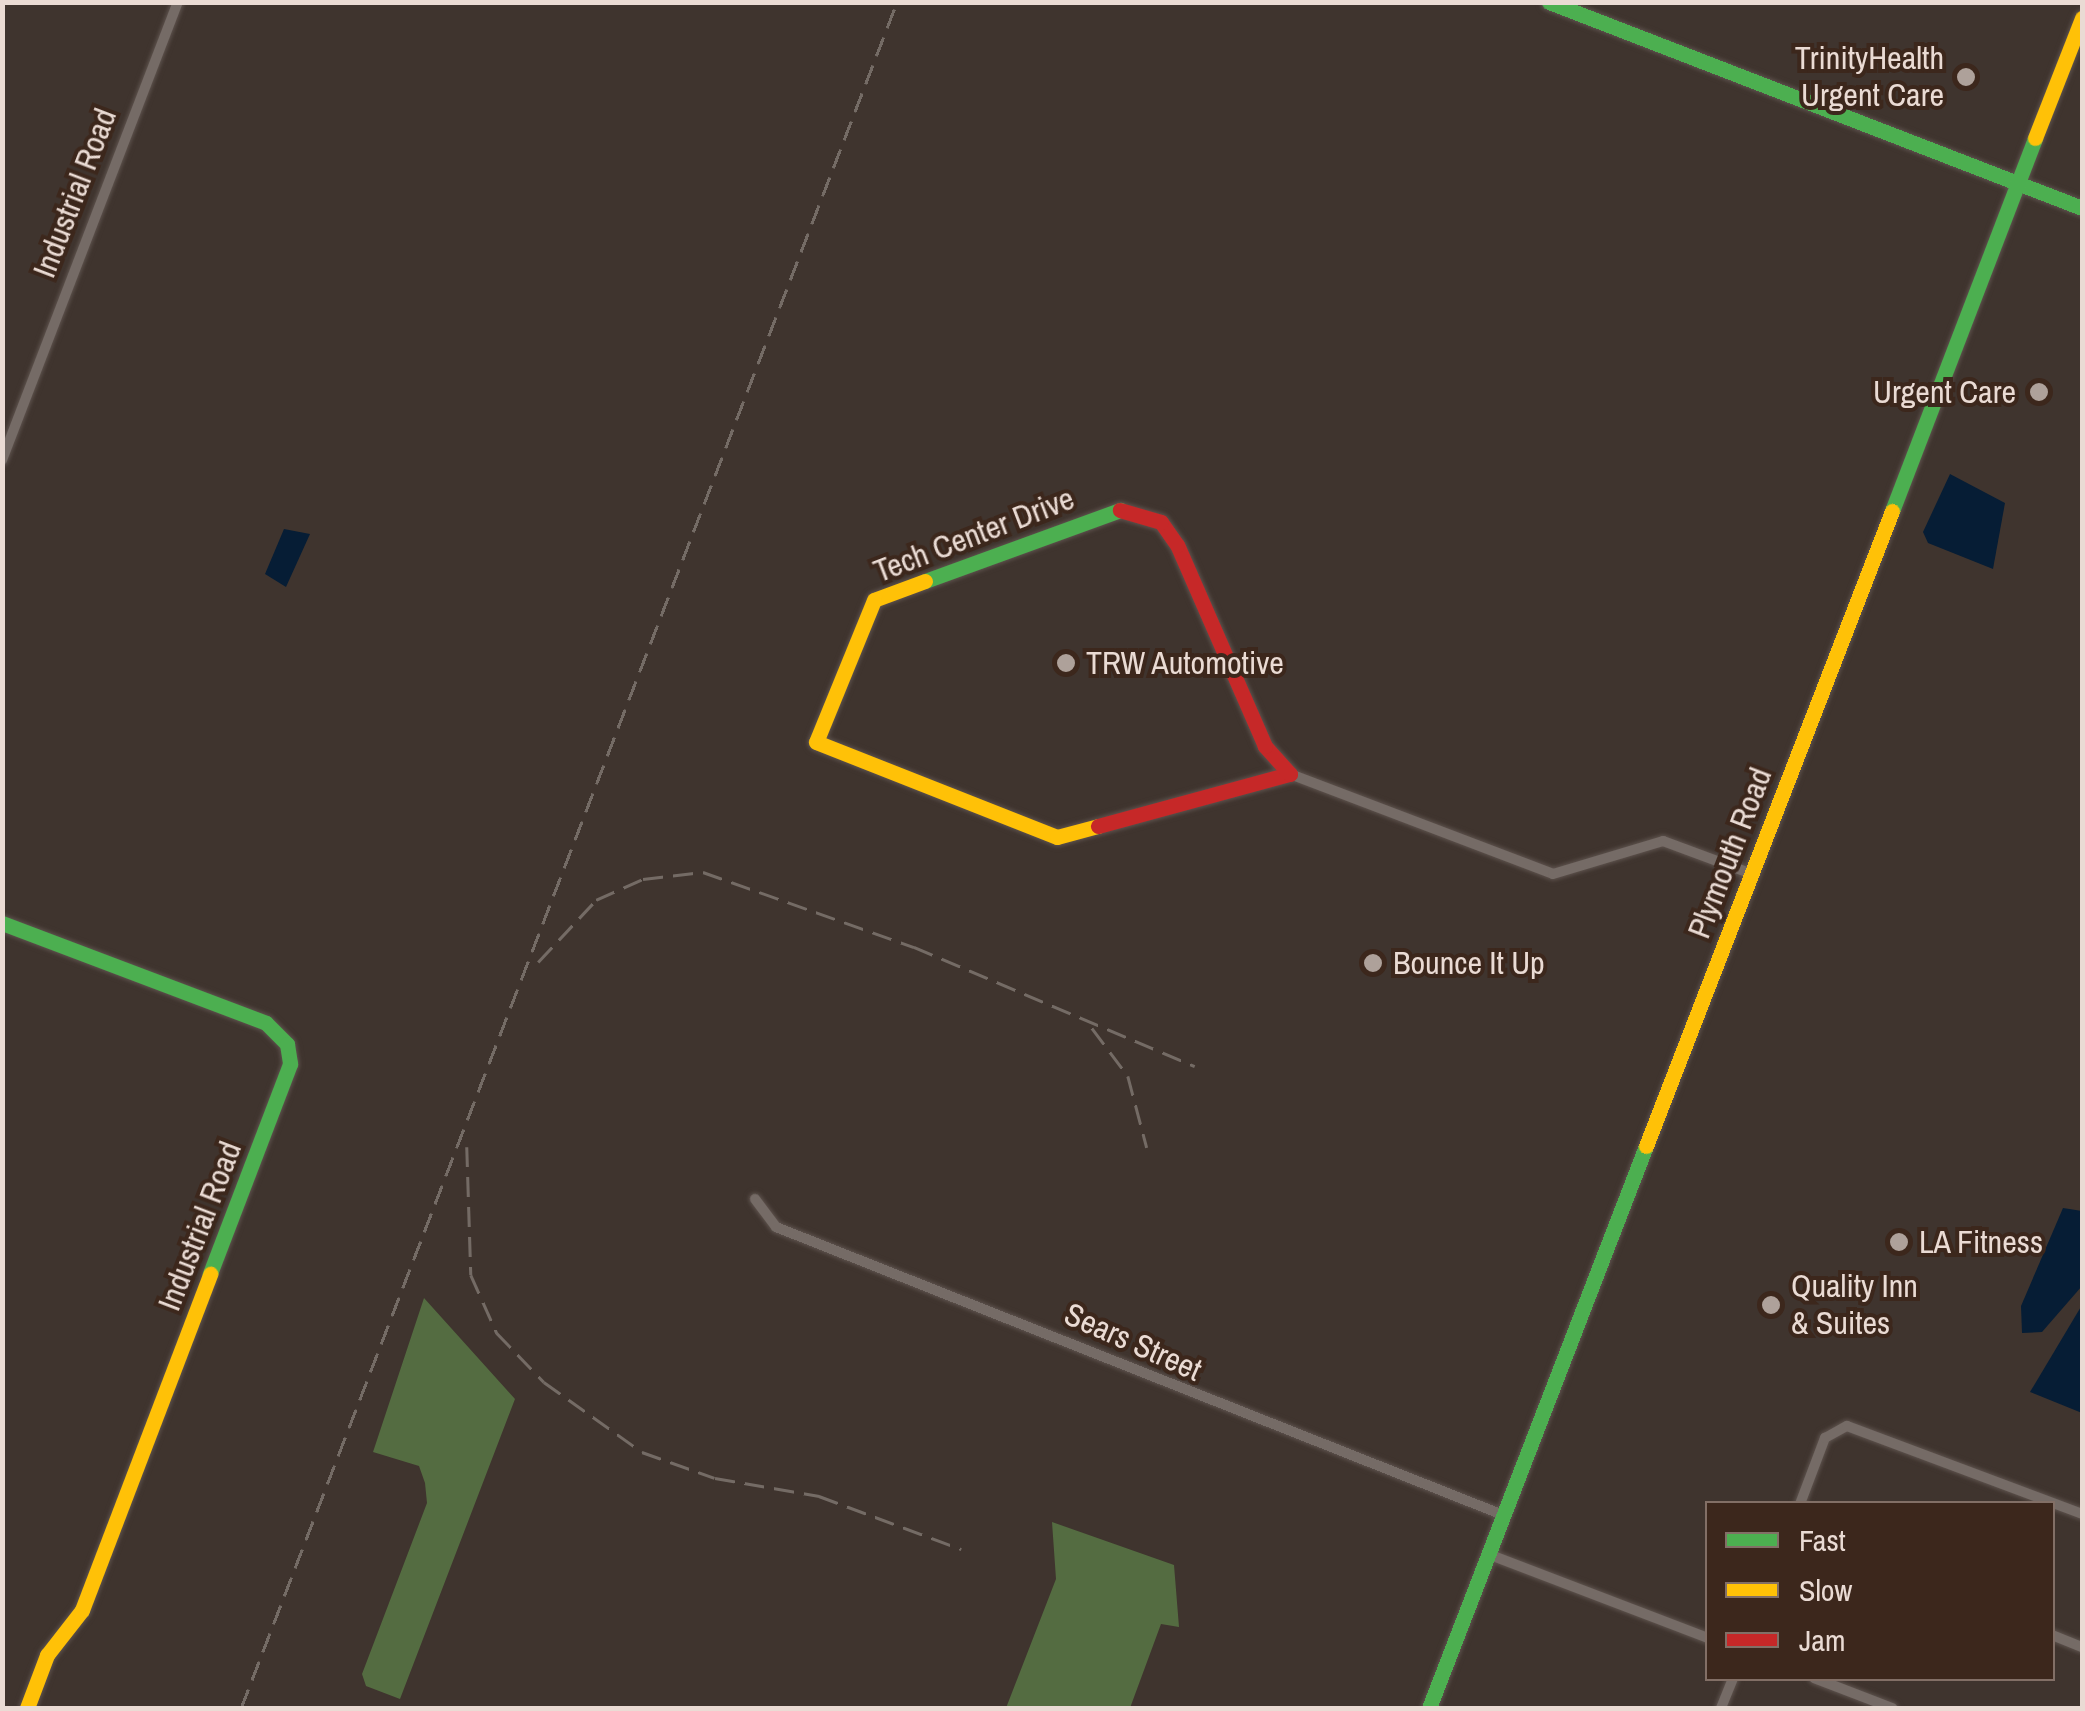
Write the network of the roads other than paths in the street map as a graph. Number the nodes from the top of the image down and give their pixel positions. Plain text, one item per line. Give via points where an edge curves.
1 (178, 2) edge
2 (1549, 2) edge
3 (2082, 18) edge
4 (2017, 184) junction
5 (2082, 208) edge
6 (2, 460) edge
7 (1290, 774) junction
8 (1752, 874) junction
9 (2, 923) edge
10 (755, 1199) dead end
11 (1802, 1501) edge
12 (2045, 1501) edge
13 (2055, 1504) edge
14 (2082, 1514) edge
15 (1503, 1515) junction
16 (1488, 1554) junction
17 (2055, 1636) edge
18 (1705, 1637) edge
19 (2082, 1647) edge
20 (1731, 1681) edge
21 (1822, 1681) edge
22 (26, 1708) edge
23 (1429, 1708) edge
24 (1721, 1708) edge
25 (1892, 1708) edge

1 - 6 street, Industrial Road
2 - 4 main road
3 - 4 main road, Plymouth Road
4 - 5 main road
4 - 8 main road, Plymouth Road
7 - 7 main road, Tech Center Drive via 1265,746 1177,545 1160,522 1120,510 874,600 816,742 1056,837
7 - 8 street via 1553,874 1663,841
8 - 15 main road, Plymouth Road
9 - 22 main road, Industrial Road via 266,1024 286,1044 290,1064 82,1610 48,1655
10 - 15 street, Sears Street via 776,1227
11 - 12 street via 1838,1428
13 - 14 street
15 - 16 main road, Plymouth Road
16 - 18 street
16 - 23 main road, Plymouth Road
17 - 19 street
20 - 24 street
21 - 25 street

